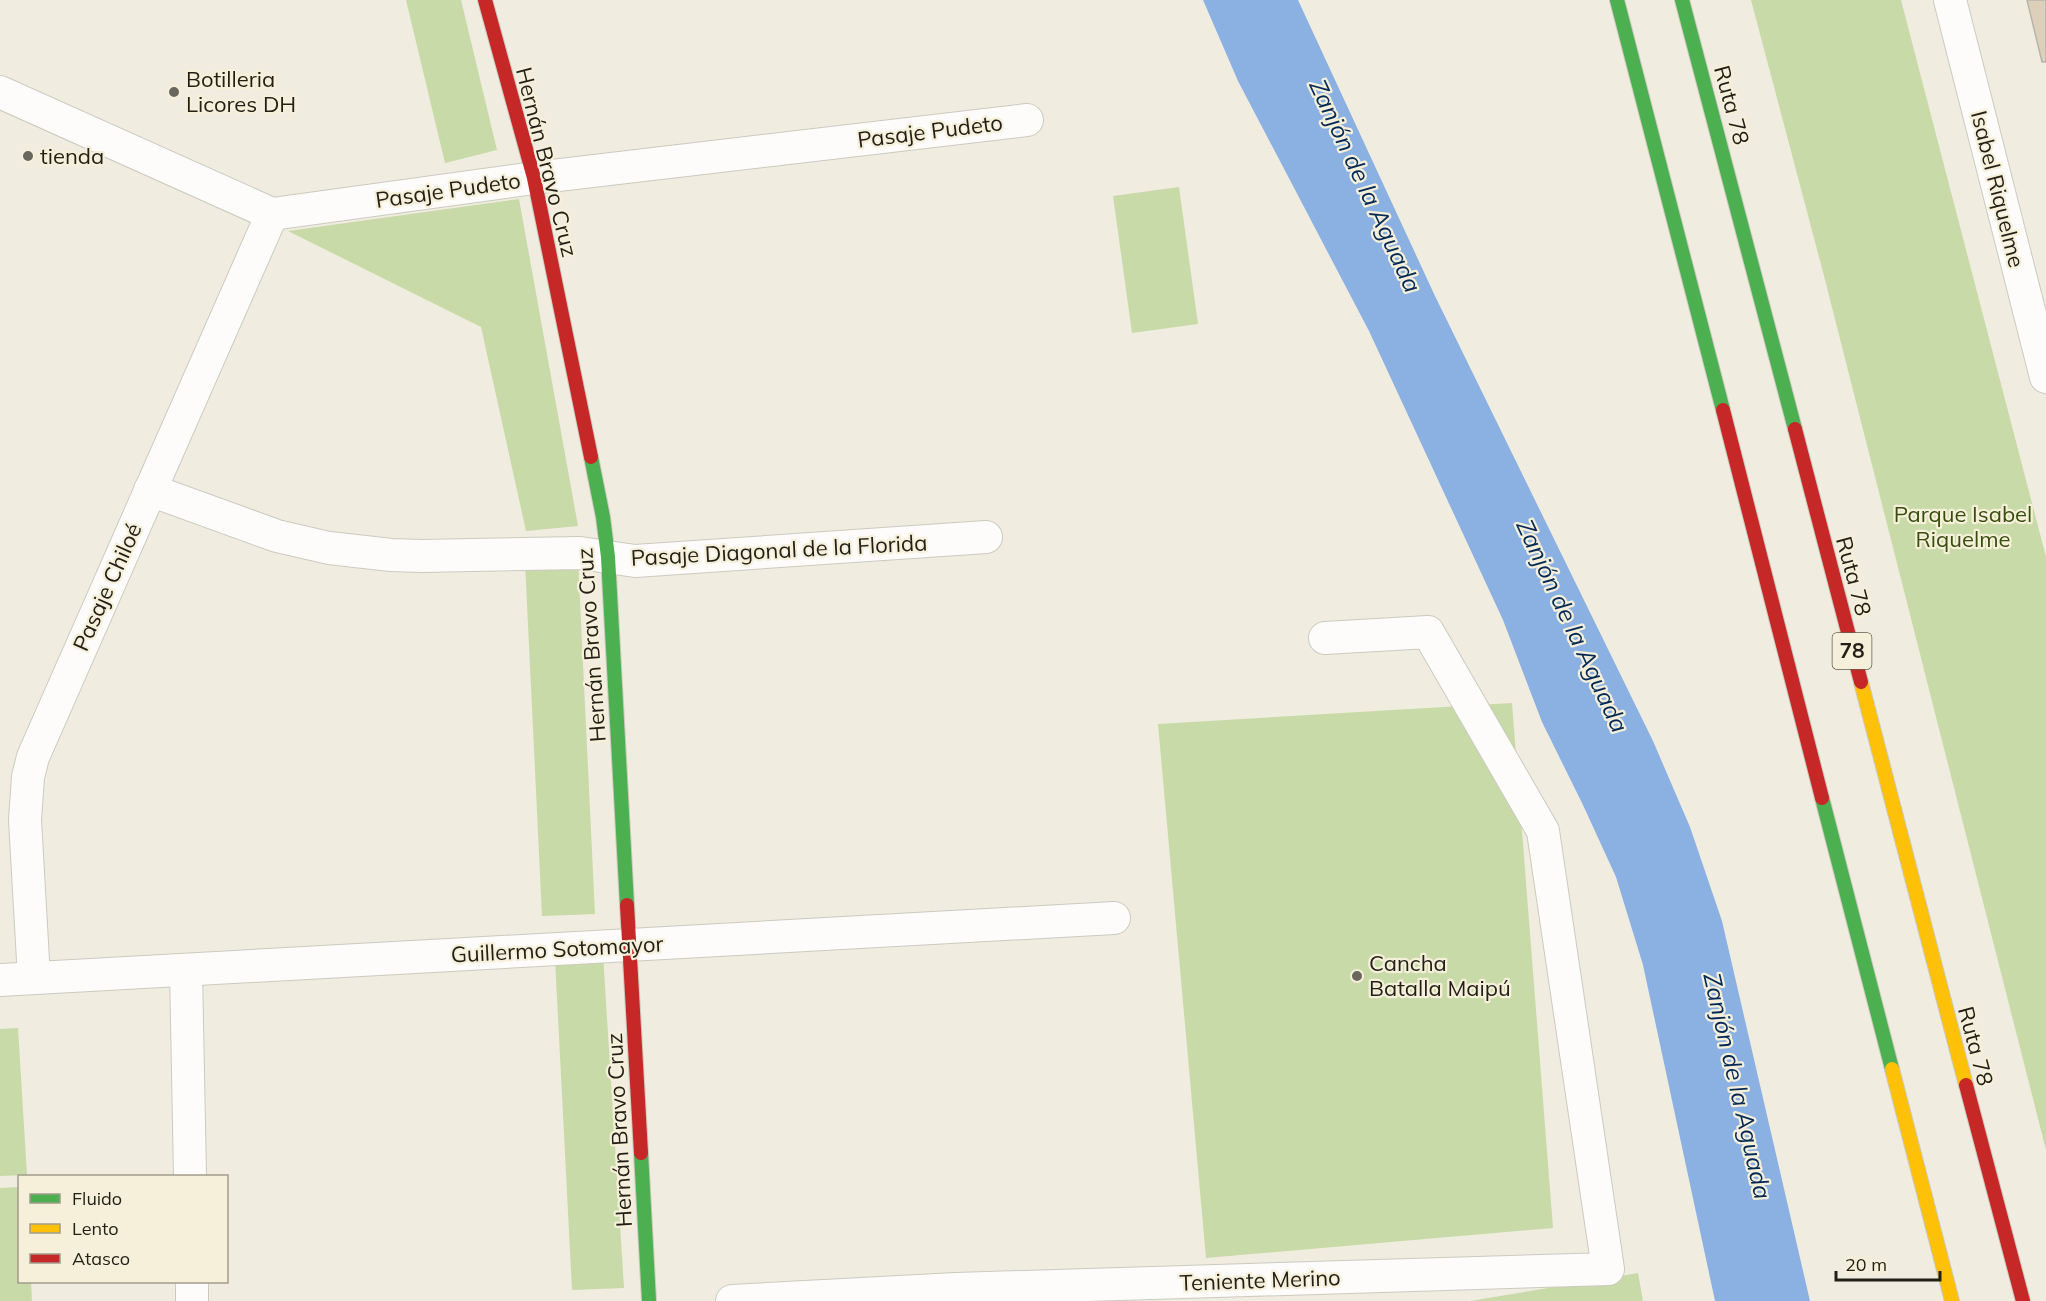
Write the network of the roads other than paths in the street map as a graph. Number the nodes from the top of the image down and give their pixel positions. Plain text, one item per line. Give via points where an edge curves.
1 (486, 0) edge
2 (1617, 0) edge
3 (1682, 0) edge
4 (1950, 0) edge
5 (0, 92) edge
6 (1027, 120) dead end
7 (534, 178) junction
8 (272, 214) junction
9 (2046, 377) edge
10 (150, 490) junction
11 (986, 537) dead end
12 (608, 557) junction
13 (1325, 638) dead end
14 (1114, 918) dead end
15 (629, 944) junction
16 (186, 970) junction
17 (34, 978) junction
18 (0, 980) edge
19 (190, 1175) edge
20 (192, 1283) edge
21 (1239, 1291) edge
22 (956, 1295) edge
23 (192, 1301) edge
24 (649, 1301) edge
25 (732, 1301) edge
26 (1952, 1301) edge
27 (2023, 1301) edge

1 - 7 main road, Hernán Bravo Cruz
2 - 26 main road
3 - 27 main road, Ruta 78 / 78
4 - 9 street, Isabel Riquelme
5 - 8 street
6 - 7 street, Pasaje Pudeto
7 - 8 street, Pasaje Pudeto
7 - 12 main road, Hernán Bravo Cruz via 597,483
8 - 10 street, Pasaje Chiloé
10 - 12 street, Pasaje Diagonal de la Florida via 278,536 329,548 391,555 580,553
10 - 17 street, Pasaje Chiloé via 40,738 28,777 25,820
11 - 12 street, Pasaje Diagonal de la Florida via 635,561
12 - 15 main road, Hernán Bravo Cruz
13 - 21 street, Teniente Merino via 1428,632 1543,831 1608,1269
14 - 15 street, Guillermo Sotomayor
15 - 16 street, Guillermo Sotomayor
15 - 24 main road, Hernán Bravo Cruz
16 - 17 street, Guillermo Sotomayor
16 - 19 street
17 - 18 street, Guillermo Sotomayor
20 - 23 street
21 - 22 street, Teniente Merino
22 - 25 street, Teniente Merino

